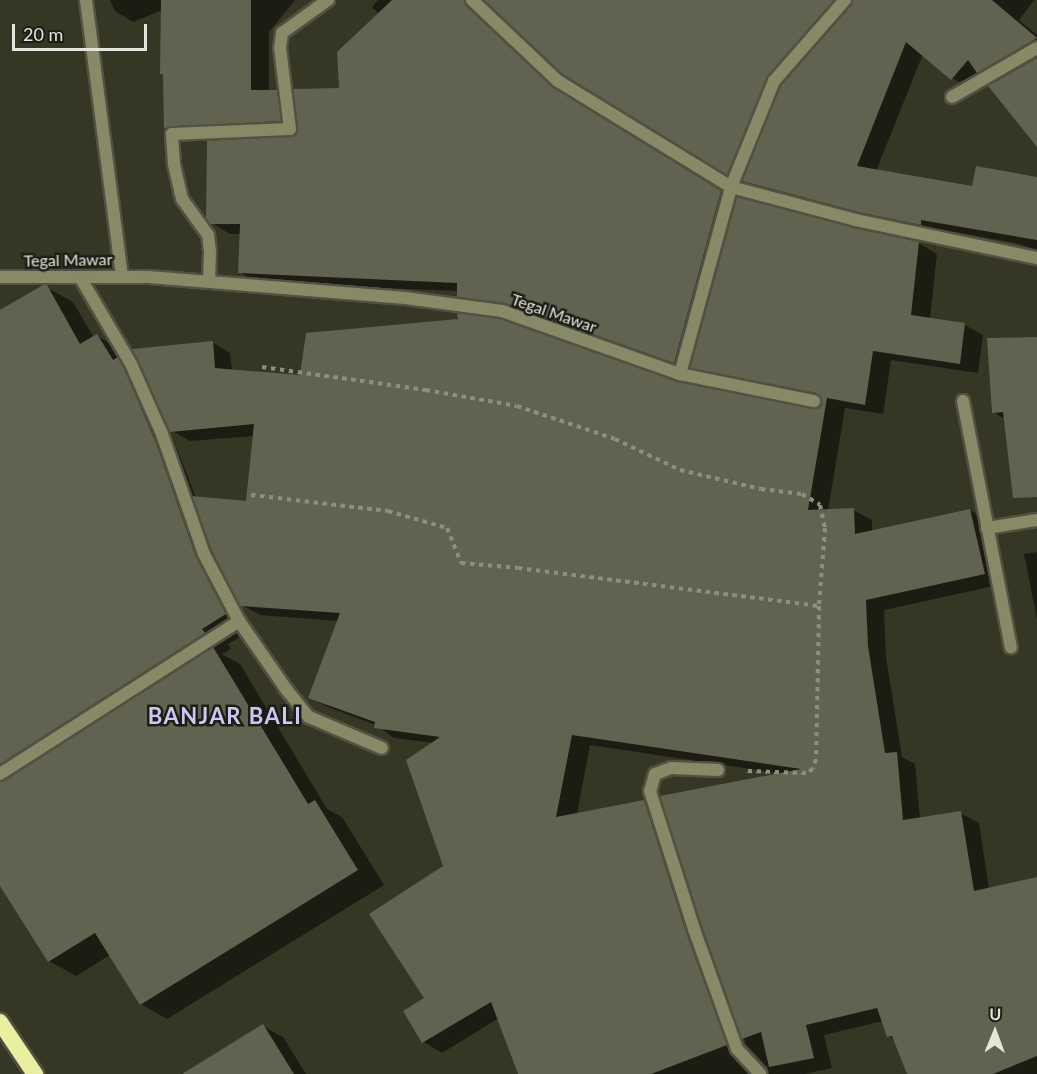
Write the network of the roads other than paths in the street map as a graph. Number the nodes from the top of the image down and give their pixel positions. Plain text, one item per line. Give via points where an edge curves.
1 (86, 0) edge
2 (328, 0) edge
3 (472, 0) edge
4 (844, 0) edge
5 (1037, 48) edge
6 (952, 97) dead end
7 (731, 187) junction
8 (1037, 258) edge
9 (122, 276) junction
10 (0, 277) edge
11 (80, 277) junction
12 (209, 281) junction
13 (680, 374) junction
14 (814, 401) dead end
15 (963, 401) dead end
16 (1037, 520) edge
17 (987, 528) junction
18 (239, 621) junction
19 (1011, 647) dead end
20 (382, 748) dead end
21 (718, 770) road end
22 (0, 774) edge
23 (0, 1022) edge
24 (35, 1074) edge
25 (760, 1074) edge

1 - 9 street
2 - 12 street via 282,33 280,58 290,129 172,134 182,199 208,235
3 - 7 street via 558,81
4 - 7 street via 774,81
5 - 6 street
7 - 8 street via 856,220
7 - 13 street
9 - 11 street, Tegal Mawar
9 - 12 street, Tegal Mawar
10 - 11 street, Tegal Mawar
11 - 18 street via 131,364 162,434 204,554
12 - 13 street, Tegal Mawar via 405,298 502,311
13 - 14 street, Tegal Mawar
15 - 17 street
16 - 17 street
17 - 19 street
18 - 20 street via 309,717
18 - 22 street
21 - 25 street via 671,768 655,774 650,791 737,1049
23 - 24 highway

